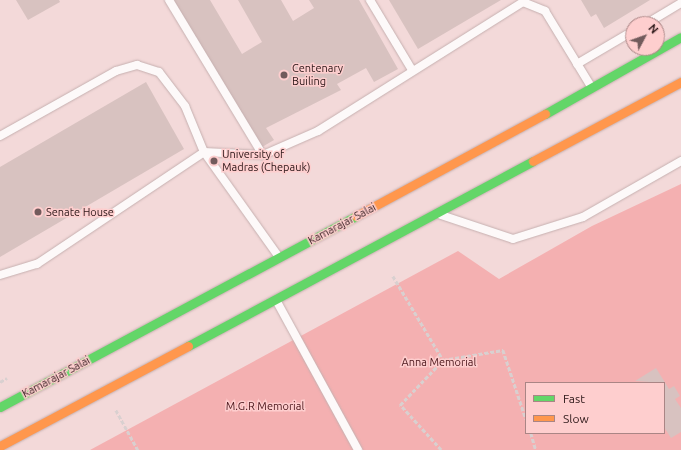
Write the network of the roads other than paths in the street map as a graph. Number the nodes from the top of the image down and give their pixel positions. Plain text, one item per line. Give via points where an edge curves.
1 (169, 0) edge
2 (370, 0) edge
3 (681, 3) edge
4 (659, 16) edge
5 (625, 37) edge
6 (681, 37) edge
7 (577, 64) junction
8 (412, 70) junction
9 (681, 82) edge
10 (593, 88) junction
11 (0, 136) edge
12 (204, 152) junction
13 (263, 154) junction
14 (681, 161) edge
15 (434, 212) junction
16 (279, 258) junction
17 (0, 275) edge
18 (276, 300) junction
19 (0, 407) edge
20 (0, 446) edge
21 (358, 450) edge

1 - 13 lane
2 - 8 lane
3 - 4 lane
5 - 7 lane
6 - 10 main road, Kamarajar Salai
7 - 8 lane via 545,12 523,2
7 - 10 lane
8 - 13 lane via 318,131
9 - 15 main road
10 - 16 main road, Kamarajar Salai
11 - 12 lane via 116,71 137,65 159,72 181,100 200,134
12 - 13 lane
12 - 16 lane
12 - 17 lane via 37,264
14 - 15 lane via 583,217 513,239
15 - 18 main road
16 - 19 main road, Kamarajar Salai
18 - 20 main road
18 - 21 lane

